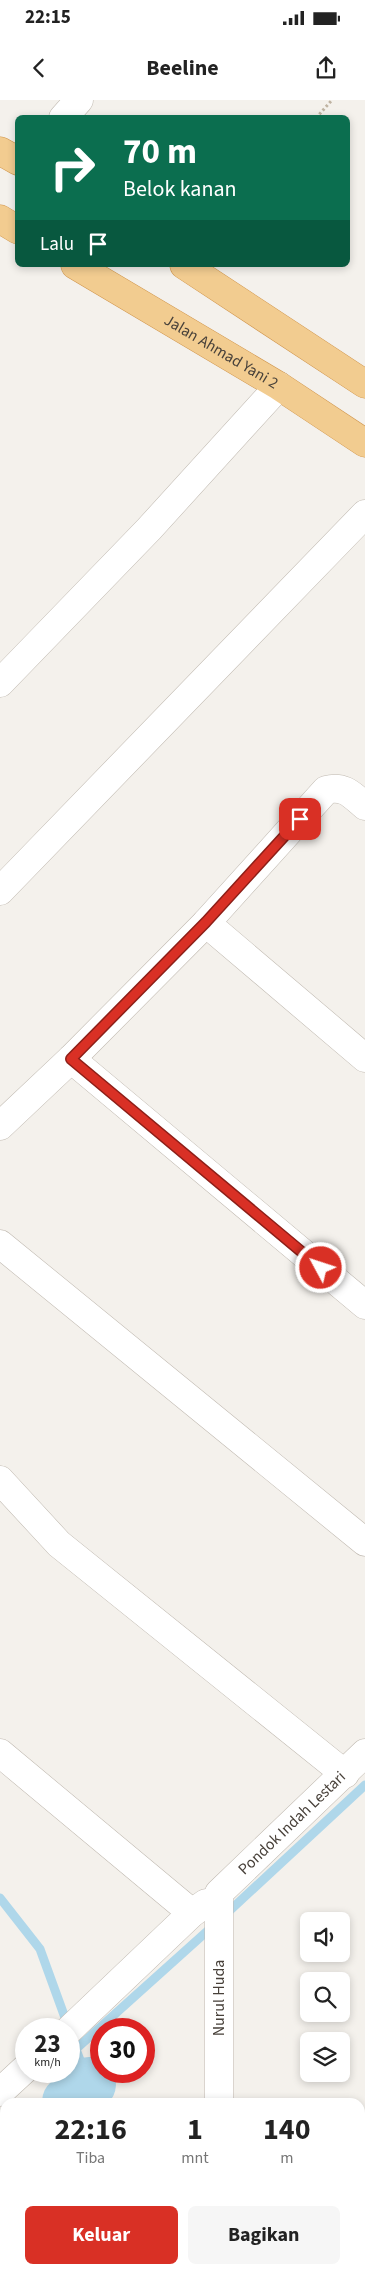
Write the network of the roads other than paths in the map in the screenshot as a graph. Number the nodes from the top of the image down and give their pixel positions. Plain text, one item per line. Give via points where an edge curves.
1 (79, 100) edge
2 (66, 115) edge
3 (0, 150) edge
4 (15, 159) edge
5 (0, 219) edge
6 (15, 228) edge
7 (78, 267) edge
8 (187, 267) edge
9 (365, 384) edge
10 (278, 386) junction
11 (365, 443) edge
12 (365, 514) edge
13 (0, 683) edge
14 (365, 806) edge
15 (0, 891) edge
16 (206, 922) junction
17 (365, 1058) edge
18 (71, 1059) junction
19 (0, 1126) edge
20 (0, 1244) edge
21 (365, 1305) edge
22 (0, 1480) edge
23 (365, 1542) edge
24 (0, 1753) edge
25 (365, 1753) edge
26 (345, 1774) junction
27 (219, 1893) junction
28 (192, 1913) junction
29 (80, 2020) edge
30 (15, 2078) edge
31 (0, 2092) edge
32 (219, 2098) edge

1 - 2 street
3 - 4 highway
5 - 6 highway
7 - 10 highway, Jalan Ahmad Yani 2
8 - 9 highway
10 - 11 highway, Jalan Ahmad Yani 2
10 - 13 street via 149,529
12 - 15 street
14 - 16 street via 345,789 326,790
16 - 17 street
16 - 18 street
18 - 19 street
18 - 21 street
20 - 23 street
22 - 26 street via 59,1544
24 - 28 street
25 - 26 street, Pondok Indah Lestari
26 - 27 street, Pondok Indah Lestari
27 - 28 street, Pondok Indah Lestari
27 - 32 street, Nurul Huda
28 - 29 street, Pondok Indah Lestari
30 - 31 street

